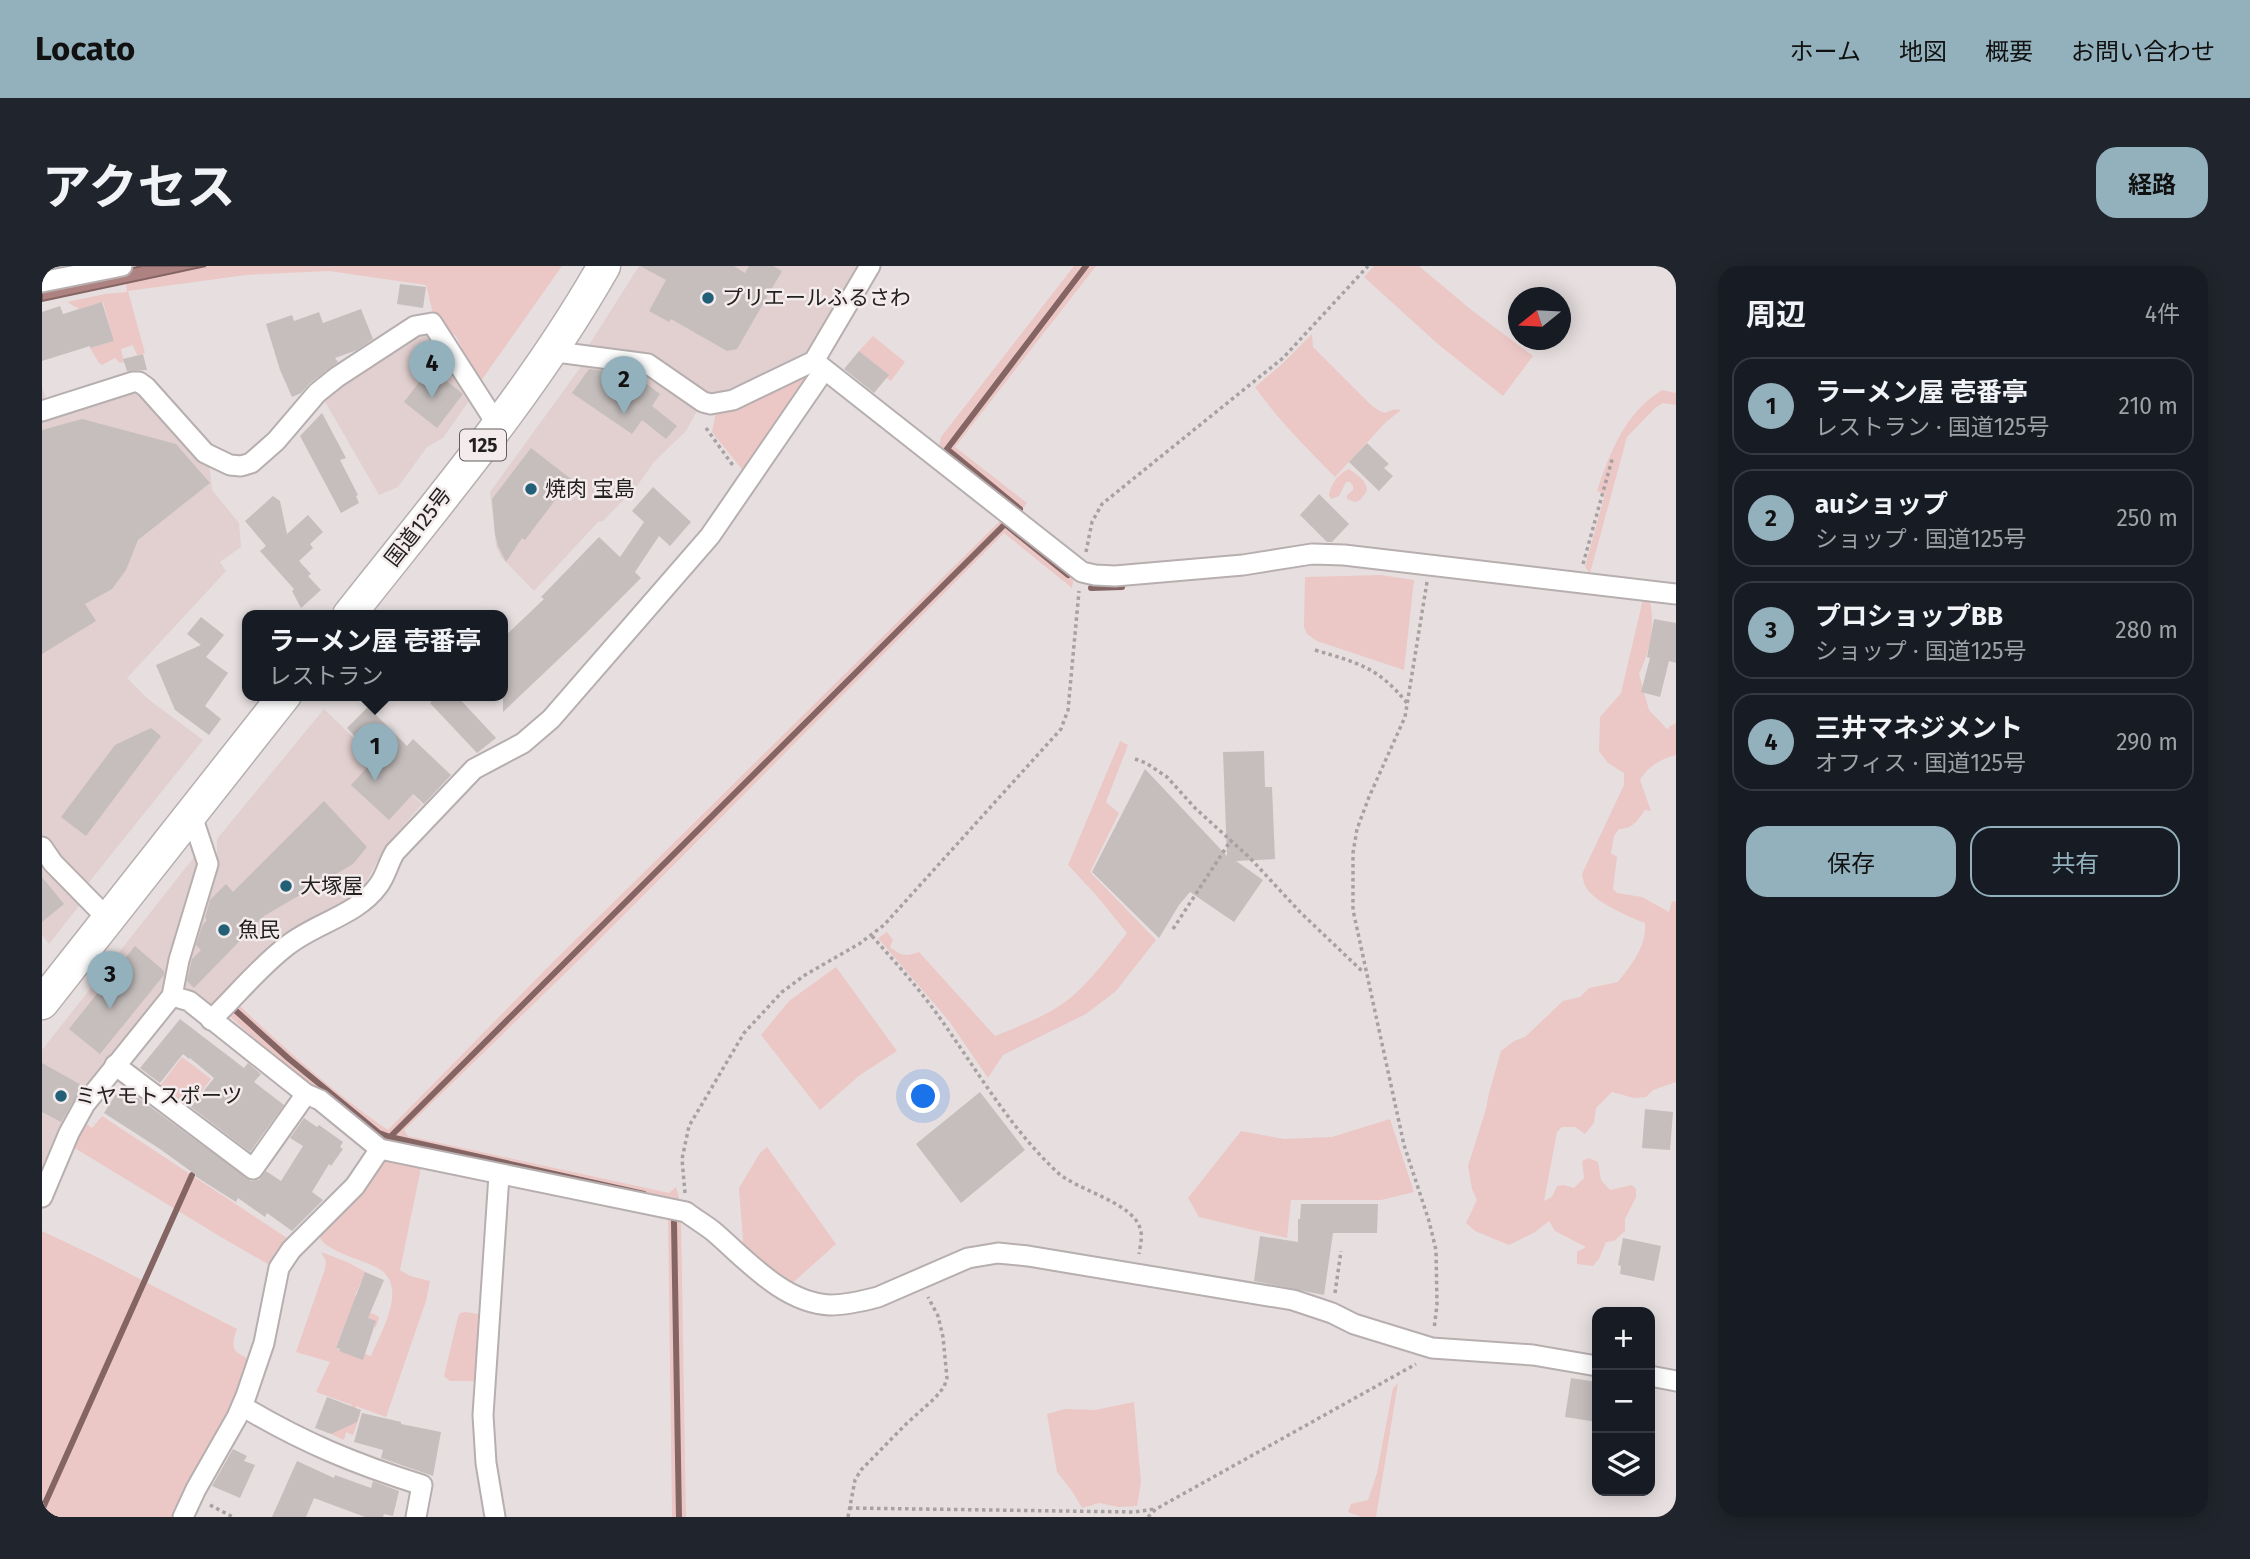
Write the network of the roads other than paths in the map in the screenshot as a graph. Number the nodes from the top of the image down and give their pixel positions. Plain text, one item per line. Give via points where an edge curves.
1 (122, 266) edge
2 (604, 266) edge
3 (870, 266) edge
4 (42, 282) edge
5 (549, 351) junction
6 (819, 366) junction
7 (42, 411) edge
8 (498, 426) junction
9 (1676, 594) edge
10 (353, 610) edge
11 (280, 701) edge
12 (191, 813) junction
13 (42, 847) edge
14 (108, 919) junction
15 (172, 996) junction
16 (42, 1003) edge
17 (211, 1020) junction
18 (115, 1065) junction
19 (306, 1094) junction
20 (380, 1149) junction
21 (499, 1175) junction
22 (42, 1197) edge
23 (1592, 1365) edge
24 (1655, 1377) edge
25 (1676, 1381) edge
26 (242, 1406) junction
27 (183, 1517) edge
28 (416, 1517) edge
29 (495, 1517) edge

1 - 4 street
2 - 5 highway, 国道125号 / 125
3 - 6 street
5 - 6 street via 648,364 711,404 733,400
5 - 8 highway, 国道125号 / 125
6 - 9 street via 1083,572 1115,576 1312,554 1344,555
6 - 17 street via 710,537 551,719 523,743 474,769 394,852 371,895 289,944
7 - 8 street via 139,382 205,453 230,466 241,466 276,441 337,377 415,326 432,323
8 - 10 highway, 国道125号 / 125
11 - 12 highway
12 - 14 highway
12 - 15 street via 208,864
13 - 14 street
14 - 16 highway
15 - 17 street via 189,1001
15 - 18 street
17 - 19 street
18 - 19 street via 253,1169
18 - 22 street via 80,1113
19 - 20 street via 320,1100
20 - 21 street
20 - 26 street via 355,1186 279,1268 264,1343
21 - 23 street via 686,1212 765,1277 813,1302 829,1305 863,1301 968,1258 998,1253 1293,1300 1432,1348 1533,1355
21 - 29 street via 483,1415
24 - 25 street
26 - 27 street
26 - 28 street via 330,1453 422,1485

